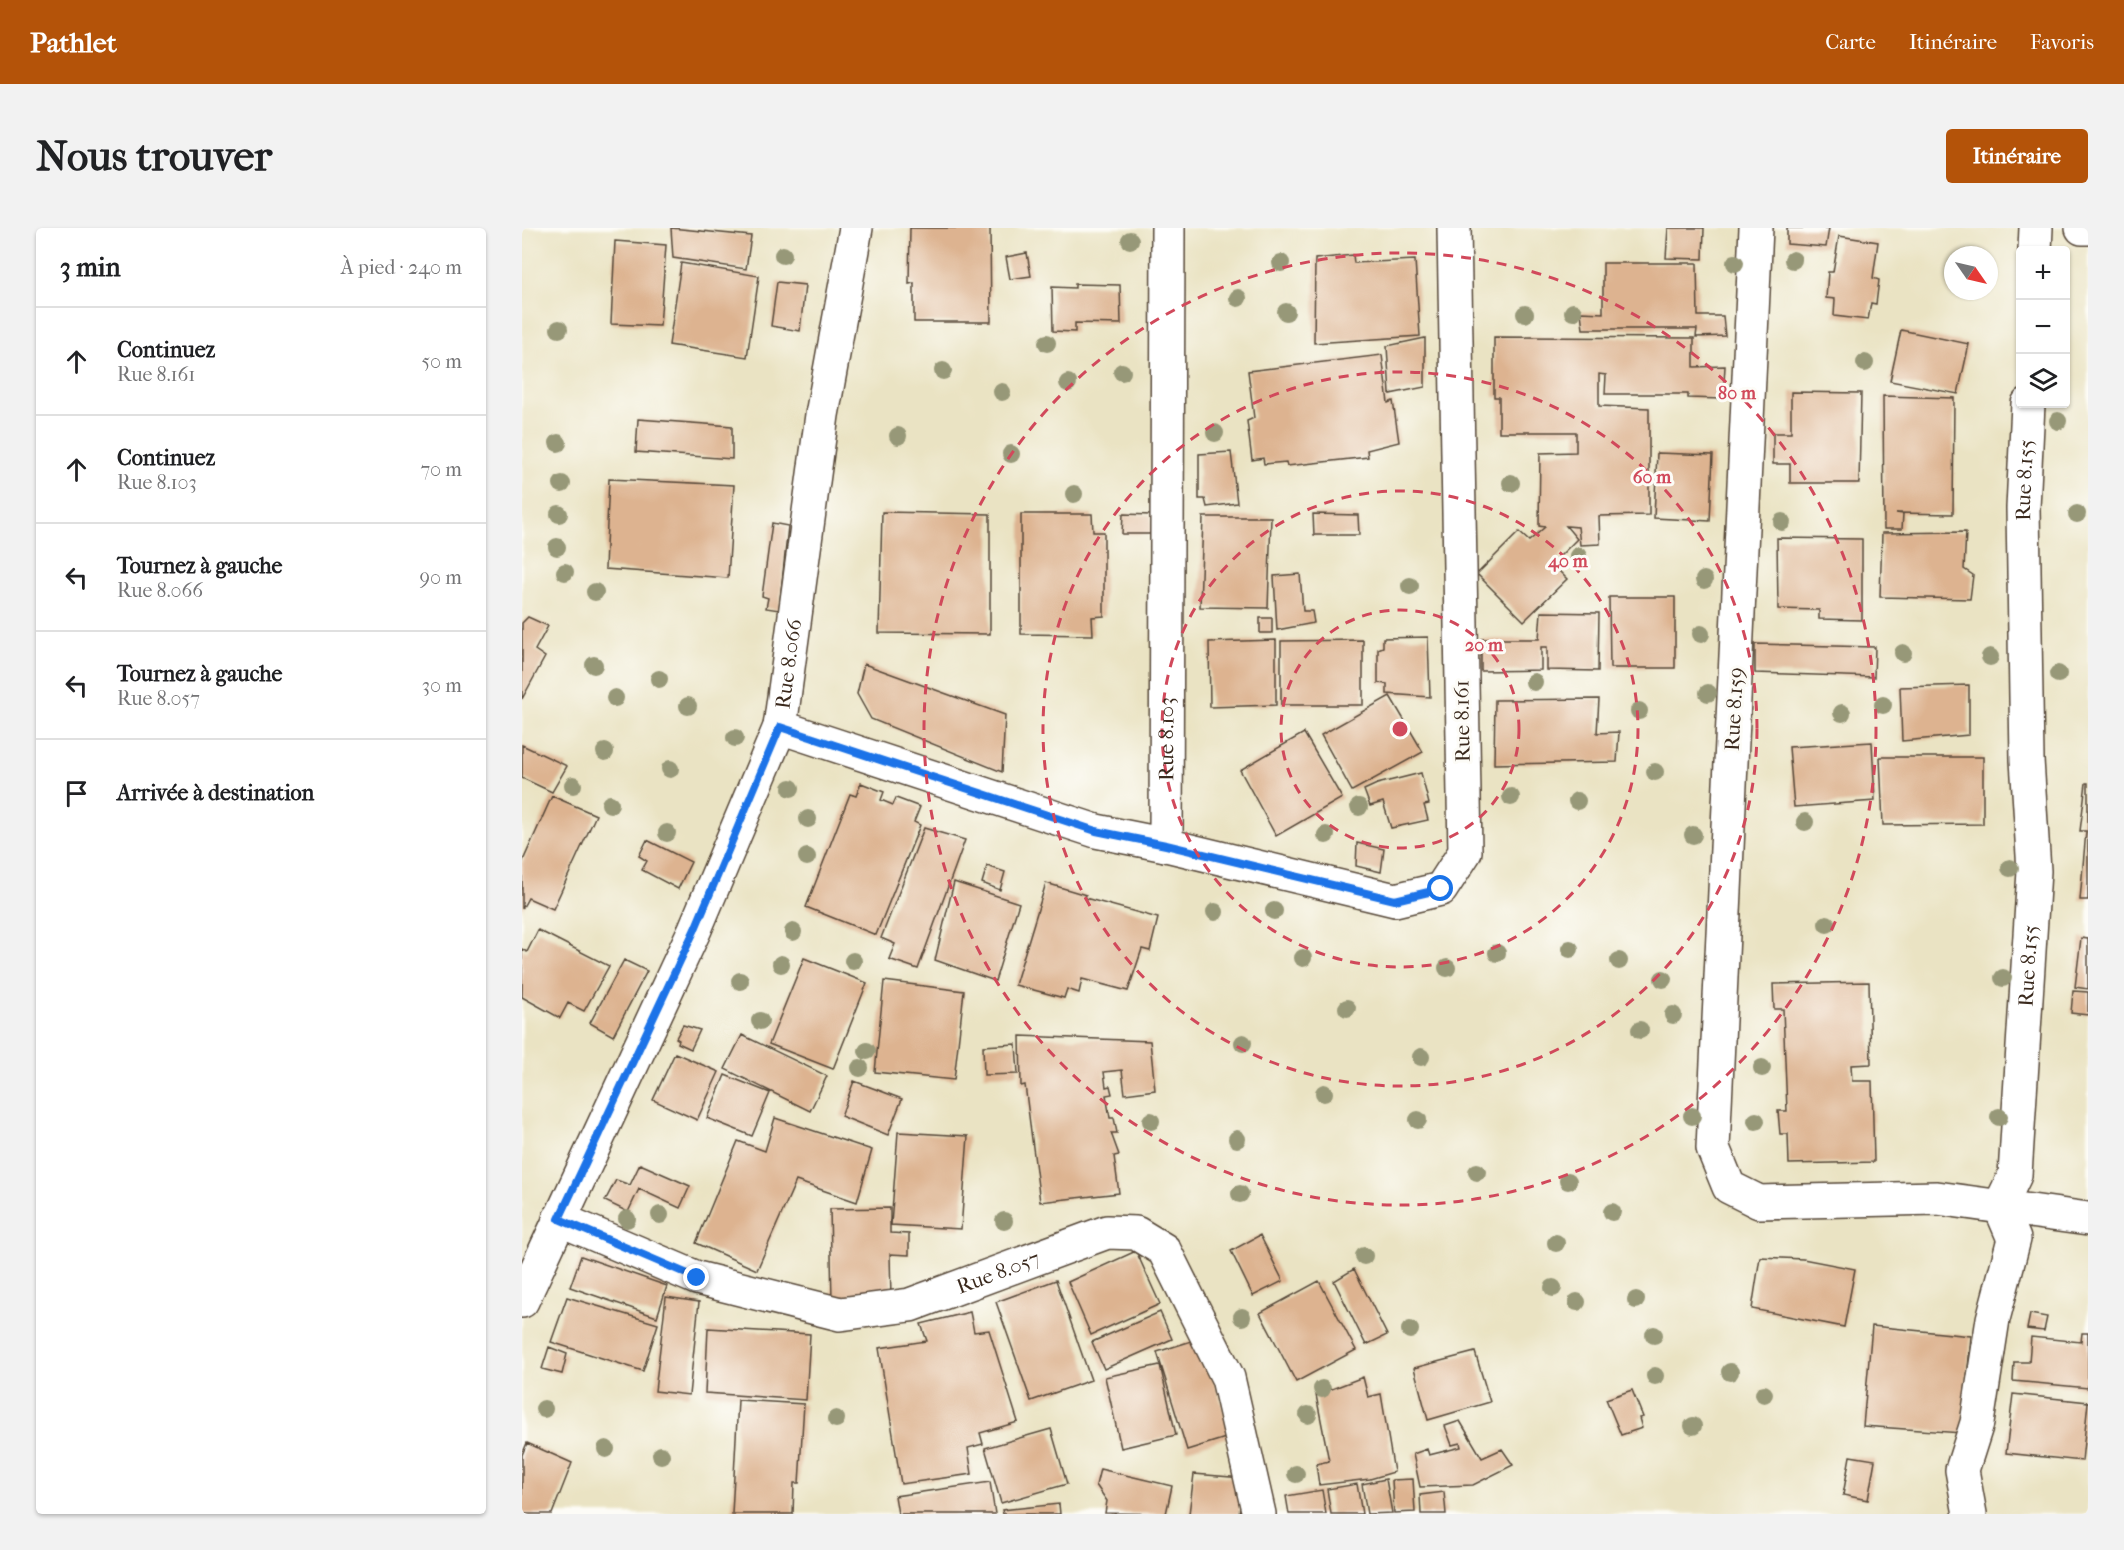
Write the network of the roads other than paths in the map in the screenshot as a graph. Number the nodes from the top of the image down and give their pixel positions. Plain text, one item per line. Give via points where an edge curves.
1 (856, 228) edge
2 (1168, 228) edge
3 (1454, 228) edge
4 (1756, 228) edge
5 (2036, 228) edge
6 (2082, 228) edge
7 (2088, 228) edge
8 (2035, 246) edge
9 (2028, 408) edge
10 (780, 727) junction
11 (1166, 845) junction
12 (2000, 1206) junction
13 (559, 1219) junction
14 (2088, 1219) edge
15 (523, 1292) edge
16 (1259, 1514) edge
17 (1970, 1514) edge

1 - 10 street, Rue 8.066 via 822,415
2 - 11 street, Rue 8.103
3 - 11 street, Rue 8.161 via 1465,852 1441,889 1395,900
4 - 12 street, Rue 8.159 via 1713,1148 1729,1187 1759,1202 1937,1198
5 - 8 street
6 - 7 street
9 - 12 street, Rue 8.155 via 2023,508 2027,760 2034,871 2016,1175
10 - 11 street via 1096,831
10 - 13 street, Rue 8.066 via 695,929
12 - 14 street
12 - 17 street via 2014,1239 1993,1319 1977,1422 1962,1470
13 - 15 street, Rue 8.066
13 - 16 street, Rue 8.057 via 697,1278 840,1314 910,1305 1107,1232 1136,1233 1164,1250 1228,1378

